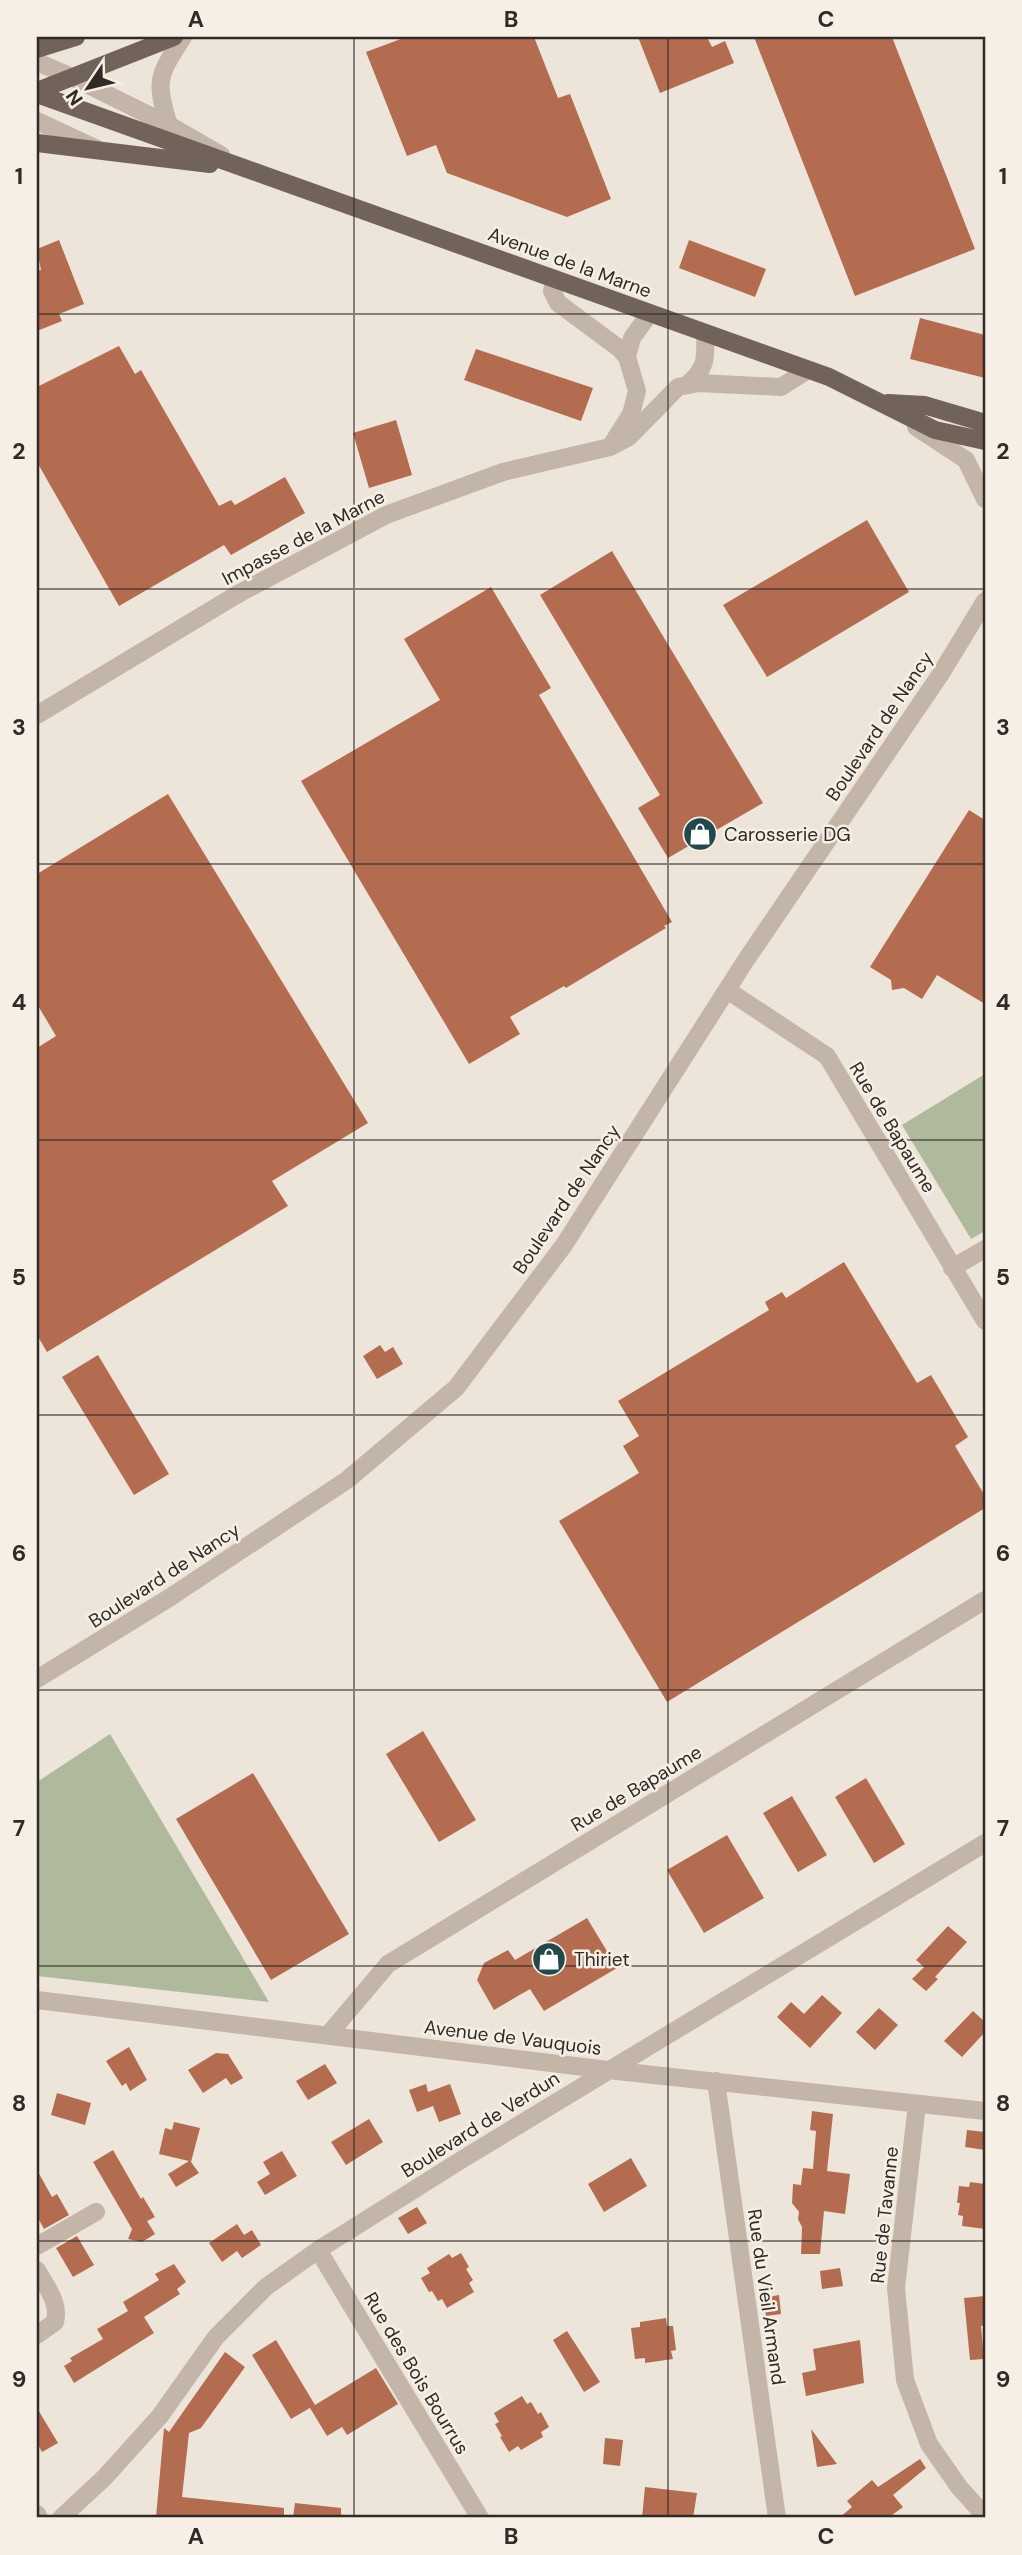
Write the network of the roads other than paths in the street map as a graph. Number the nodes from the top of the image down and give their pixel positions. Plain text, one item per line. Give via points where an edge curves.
1 (76, 37) edge
2 (174, 37) edge
3 (183, 37) edge
4 (37, 49) edge
5 (37, 62) edge
6 (72, 77) junction
7 (37, 92) edge
8 (37, 121) edge
9 (169, 125) junction
10 (37, 143) edge
11 (97, 149) junction
12 (245, 169) junction
13 (555, 279) junction
14 (650, 313) junction
15 (705, 333) junction
16 (627, 357) junction
17 (808, 370) junction
18 (687, 385) junction
19 (878, 402) junction
20 (977, 420) edge
21 (985, 432) edge
22 (985, 441) edge
23 (610, 447) junction
24 (985, 499) edge
25 (985, 601) edge
26 (37, 715) edge
27 (726, 990) junction
28 (985, 1250) edge
29 (952, 1268) junction
30 (985, 1321) edge
31 (985, 1600) edge
32 (37, 1679) edge
33 (985, 1843) edge
34 (37, 2000) edge
35 (327, 2035) junction
36 (608, 2070) junction
37 (716, 2081) junction
38 (917, 2104) junction
39 (985, 2111) edge
40 (96, 2212) dead end
41 (37, 2246) edge
42 (318, 2250) junction
43 (37, 2270) edge
44 (37, 2335) edge
45 (37, 2514) edge
46 (985, 2516) edge
47 (39, 2518) edge
48 (61, 2518) edge
49 (480, 2518) edge
50 (777, 2518) edge

1 - 4 main road
2 - 6 main road
3 - 9 street via 161,72 160,96
5 - 6 street, Avenue de la Marne
6 - 7 main road
6 - 9 street, Avenue de la Marne
7 - 12 main road, Avenue de la Marne
8 - 11 street
9 - 12 street, Avenue de la Marne
10 - 11 main road
11 - 12 main road
12 - 13 main road, Avenue de la Marne
13 - 14 main road, Avenue de la Marne
13 - 16 street via 552,291 558,303
14 - 15 main road, Avenue de la Marne
14 - 16 street via 632,338
15 - 17 main road, Avenue de la Marne
15 - 18 street, Impasse de la Marne via 706,357 700,374
16 - 23 street via 637,391 631,414
17 - 18 street via 781,387
17 - 19 main road, Avenue de la Marne
18 - 23 street, Impasse de la Marne via 678,387 629,437
19 - 20 main road, Avenue de la Marne via 924,405
19 - 22 main road, Avenue de la Marne via 935,430
19 - 24 street via 966,460
20 - 21 street
23 - 26 street, Impasse de la Marne via 503,472 386,515 238,594
25 - 27 street, Boulevard de Nancy via 933,686
27 - 29 street, Rue de Bapaume via 827,1056
27 - 32 street, Boulevard de Nancy via 564,1245 457,1388 347,1480
28 - 29 street
29 - 30 street, Rue de Bapaume
31 - 35 street, Rue de Bapaume via 388,1964
33 - 36 street, Boulevard de Verdun
34 - 35 street, Avenue de Vauquois
35 - 36 street, Avenue de Vauquois
36 - 37 street, Avenue de Vauquois
36 - 42 street, Boulevard de Verdun
37 - 38 street, Avenue de Vauquois
37 - 50 street, Rue du Vieil Armand
38 - 39 street, Avenue de Vauquois
38 - 46 street, Rue de Tavanne via 895,2288 905,2380 929,2444
40 - 41 street
42 - 48 street, Boulevard de Verdun via 266,2287 216,2337 159,2416
42 - 49 street, Rue des Bois Bourrus
43 - 44 street via 57,2313 55,2322
45 - 47 street

